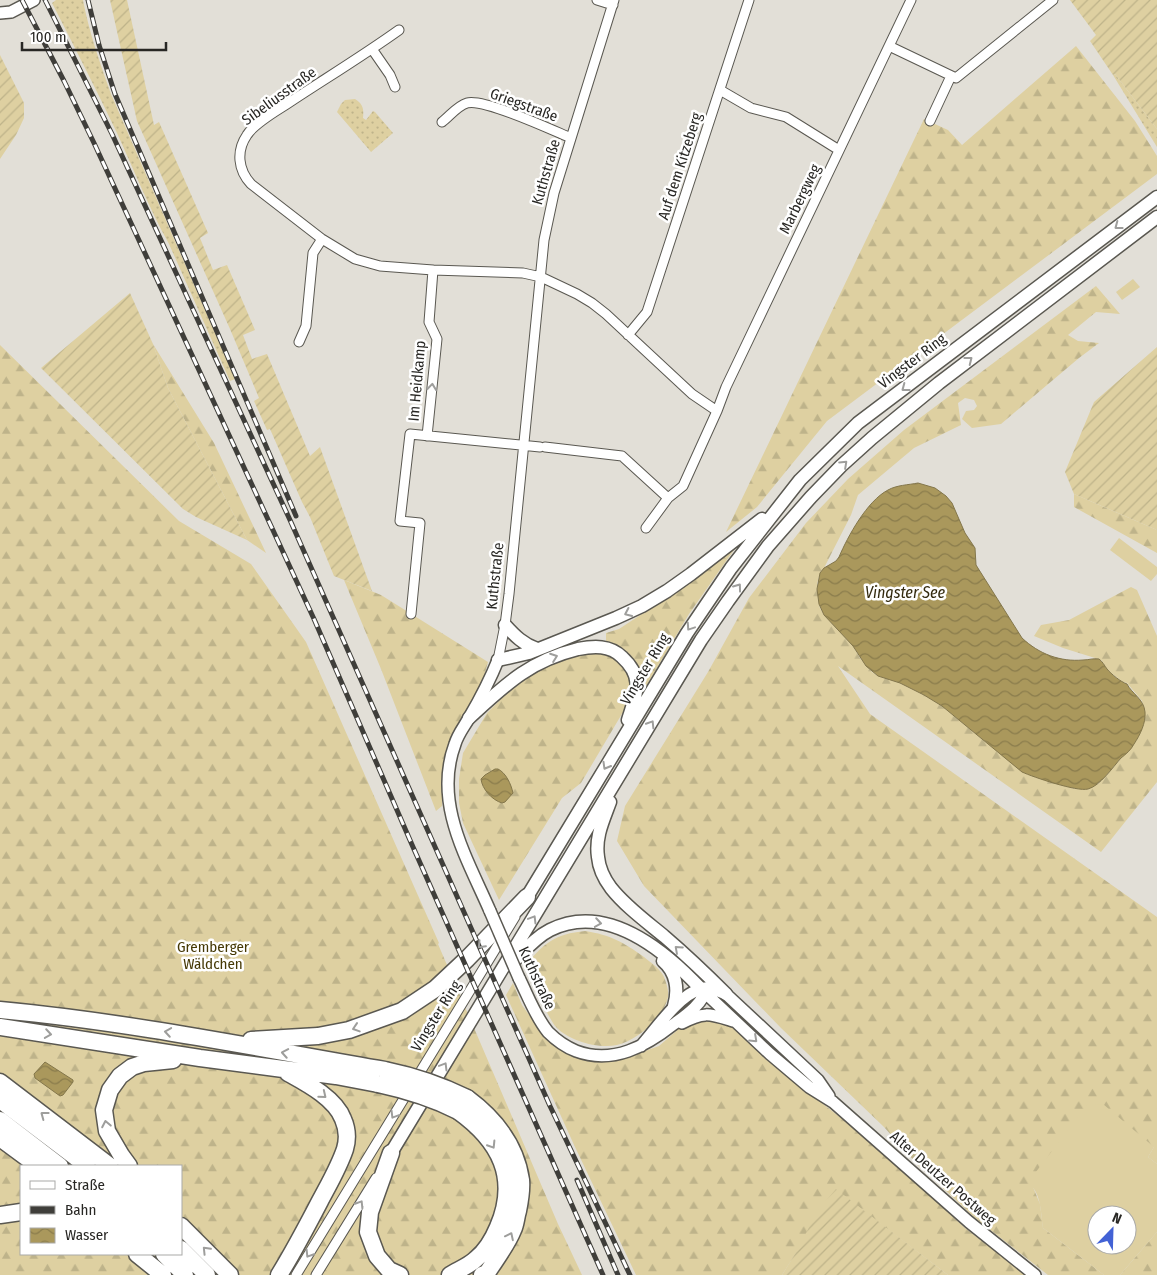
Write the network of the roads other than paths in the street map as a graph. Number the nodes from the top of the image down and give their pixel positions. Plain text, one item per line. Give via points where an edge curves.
1 (34, 0) edge
2 (597, 0) edge
3 (749, 0) edge
4 (911, 0) edge
5 (1053, 0) edge
6 (614, 2) edge
7 (0, 13) edge
8 (399, 30) dead end
9 (889, 46) junction
10 (372, 49) junction
11 (951, 76) junction
12 (395, 87) dead end
13 (720, 90) junction
14 (930, 121) dead end
15 (442, 122) dead end
16 (571, 138) junction
17 (839, 150) junction
18 (1157, 197) edge
19 (1157, 217) edge
20 (322, 239) junction
21 (433, 270) junction
22 (541, 277) junction
23 (628, 335) junction
24 (298, 342) dead end
25 (716, 411) junction
26 (427, 436) junction
27 (524, 445) junction
28 (668, 498) junction
29 (782, 504) junction
30 (646, 528) dead end
31 (411, 614) dead end
32 (505, 624) junction
33 (537, 649) junction
34 (498, 660) junction
35 (532, 666) junction
36 (469, 718) junction
37 (622, 739) junction
38 (625, 765) junction
39 (527, 897) junction
40 (634, 936) junction
41 (700, 968) junction
42 (499, 976) junction
43 (704, 990) junction
44 (726, 994) junction
45 (0, 999) edge
46 (674, 1006) junction
47 (0, 1010) edge
48 (50, 1015) junction
49 (735, 1021) junction
50 (0, 1027) edge
51 (661, 1034) junction
52 (216, 1041) junction
53 (641, 1046) junction
54 (200, 1058) junction
55 (282, 1069) junction
56 (381, 1077) junction
57 (0, 1082) edge
58 (0, 1100) edge
59 (833, 1102) junction
60 (463, 1105) junction
61 (0, 1120) edge
62 (0, 1138) edge
63 (391, 1153) junction
64 (37, 1165) edge
65 (59, 1165) edge
66 (85, 1165) edge
67 (109, 1165) edge
68 (128, 1165) edge
69 (20, 1212) edge
70 (0, 1215) edge
71 (182, 1227) edge
72 (182, 1250) edge
73 (138, 1255) edge
74 (145, 1255) edge
75 (165, 1255) edge
76 (165, 1275) edge
77 (185, 1275) edge
78 (207, 1275) edge
79 (230, 1275) edge
80 (279, 1275) edge
81 (296, 1275) edge
82 (316, 1275) edge
83 (400, 1275) edge
84 (450, 1275) edge
85 (482, 1275) edge
86 (1035, 1275) edge

1 - 7 street via 11,12
2 - 6 street
3 - 13 street, Auf dem Kitzeberg
4 - 9 street, Marbergweg
5 - 11 street via 956,78
6 - 16 street, Kuthstraße
8 - 10 street, Sibeliusstraße
9 - 11 street
9 - 17 street, Marbergweg
10 - 12 street
10 - 20 street, Sibeliusstraße via 256,125 242,143 240,163 244,177
11 - 14 street
13 - 17 street via 750,108 786,117
13 - 23 street, Auf dem Kitzeberg via 647,312
15 - 16 street, Griegstraße via 455,110 476,103 516,115
16 - 22 street, Kuthstraße via 554,192 544,240
17 - 25 street, Marbergweg
18 -> 29 main road, Vingster Ring via 858,423 800,480
38 -> 19 main road via 728,601 768,546 841,466 939,383
20 - 21 street, Sibeliusstraße via 355,259 380,266
20 - 24 street via 313,252 306,326
21 - 22 street, Sibeliusstraße via 523,273
26 -> 21 street, Im Heidkamp via 437,339 429,322
22 - 23 street via 592,303
22 - 27 street, Kuthstraße
23 - 25 street via 692,394
25 - 28 street, Marbergweg via 683,486
26 - 27 street, Im Heidkamp
26 - 31 street, Im Heidkamp via 410,434 400,521 420,524
27 - 28 street, Im Heidkamp via 622,456
27 - 32 street, Kuthstraße
28 - 30 street, Marbergweg
29 -> 33 main road via 691,574 642,606
29 -> 37 main road, Vingster Ring via 731,568 687,632
32 - 33 main road via 519,640
32 - 34 street, Kuthstraße
33 - 34 main road
34 - 35 main road via 508,666
34 - 36 street, Kuthstraße
35 - 36 main road
35 -> 37 main road via 565,652 589,647 617,652 636,676 637,691
36 - 53 street, Kuthstraße, bridge via 452,752 447,777 452,821 538,1018 558,1041 594,1056 611,1056
37 -> 39 main road, Vingster Ring
41 -> 38 main road via 629,906 611,888 602,873 597,842
42 -> 38 main road
39 -> 52 highway via 435,989 402,1011 349,1030 318,1036
39 -> 81 street, Vingster Ring
42 -> 40 main road via 536,940 566,924 586,921 604,924
40 - 43 main road via 660,952
40 - 46 main road via 669,966 676,981
41 - 43 main road
41 - 44 main road
63 -> 42 main road
43 - 44 street via 711,988
43 - 46 street via 686,996
43 - 49 street, Alter Deutzer Postweg
43 - 51 street, Kuthstraße via 703,998
44 - 59 street, Alter Deutzer Postweg via 818,1080
45 - 48 highway
46 - 53 street
47 - 48 highway
52 -> 48 highway
49 - 51 street via 701,1014
49 -> 59 street, Alter Deutzer Postweg via 770,1054
50 -> 54 highway
51 - 53 street, Kuthstraße
56 -> 52 highway
54 - 55 highway
68 -> 54 highway via 107,1131 104,1110 110,1090 132,1067 155,1061
55 - 56 highway via 336,1076
55 -> 80 highway via 319,1091 333,1104 343,1118 347,1134 335,1171
56 - 60 highway, bridge via 439,1101
67 -> 57 highway
58 - 66 highway
59 - 86 street, Alter Deutzer Postweg via 969,1222
60 -> 84 highway via 496,1150 504,1168 507,1189 502,1218 489,1244 476,1260
85 -> 60 highway via 487,1273 514,1228 521,1181 515,1157 495,1122 482,1109
61 - 65 highway
62 - 64 highway
82 -> 63 street
63 - 83 highway via 370,1212 368,1232 377,1256 389,1270
69 - 70 highway
79 -> 71 highway
72 - 78 highway
73 - 76 highway
74 - 76 highway
75 - 77 highway

